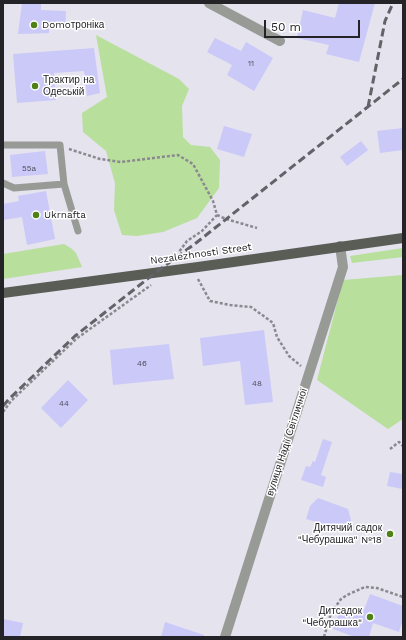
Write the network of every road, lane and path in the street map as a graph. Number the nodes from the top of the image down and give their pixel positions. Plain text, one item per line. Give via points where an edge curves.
1 (209, 3) edge
2 (280, 41) dead end
3 (3, 145) edge
4 (60, 145) junction
5 (3, 183) edge
6 (64, 184) junction
7 (217, 214) junction
8 (257, 228) dead end
9 (78, 230) dead end
10 (403, 238) edge
11 (340, 246) junction
12 (179, 252) dead end
13 (198, 279) dead end
14 (151, 285) dead end
15 (3, 293) edge
16 (309, 372) junction
17 (3, 412) edge
18 (403, 446) edge
19 (390, 449) dead end
20 (403, 597) edge
21 (225, 637) edge
22 (324, 637) edge

1 - 2 street
3 - 4 lane
4 - 6 lane
4 - 7 path via 100,160 121,162 178,155 193,164 214,200
5 - 6 lane via 14,188
6 - 9 lane
7 - 8 path
7 - 12 path via 187,241
10 - 11 main road, Nezalezhnosti Street
11 - 15 main road, Nezalezhnosti Street
11 - 16 street, вулиця Надії Світличної via 343,267
13 - 16 path via 210,300 251,307 265,317 273,324 289,356
14 - 17 path via 76,339 11,401
16 - 21 street, вулиця Надії Світличної
18 - 19 path via 398,442
20 - 22 path via 377,588 365,587 347,595 331,613

